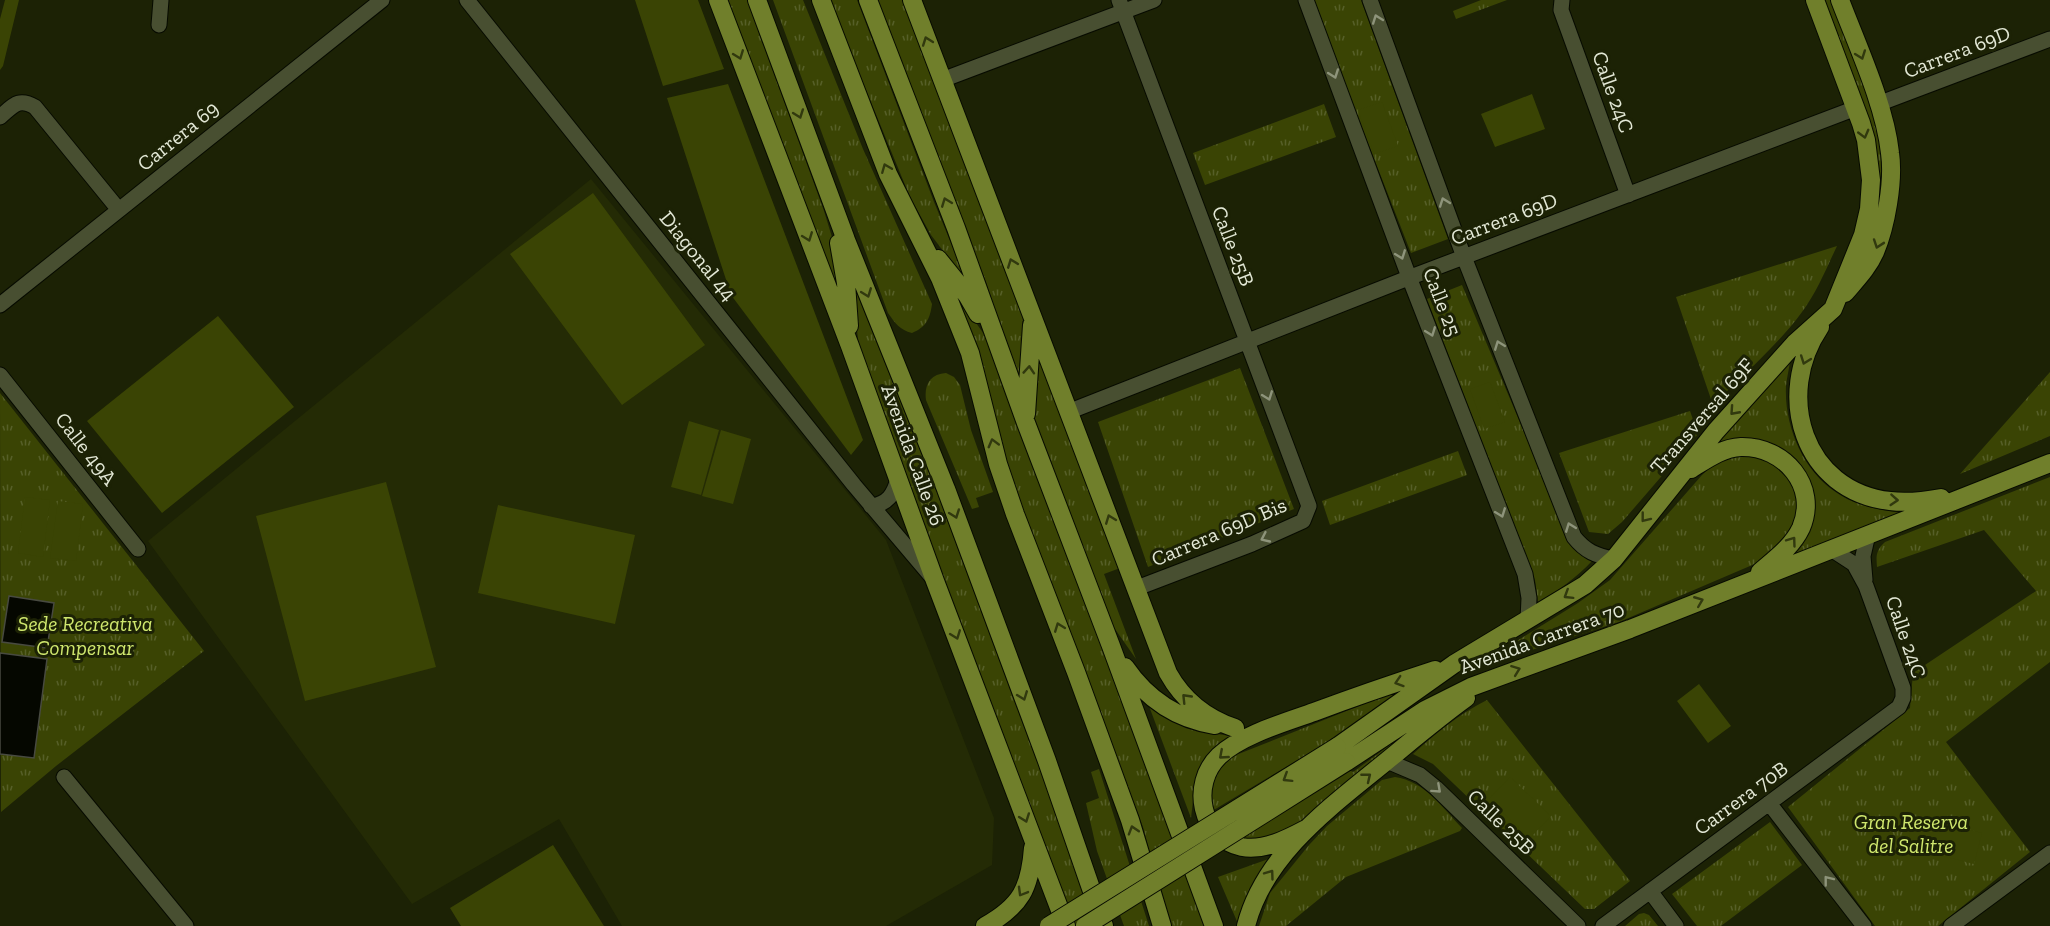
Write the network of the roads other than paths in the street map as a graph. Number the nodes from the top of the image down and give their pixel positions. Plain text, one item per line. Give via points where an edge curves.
1 (161, 0) edge
2 (382, 0) edge
3 (467, 0) edge
4 (718, 0) edge
5 (757, 0) edge
6 (821, 0) edge
7 (868, 0) edge
8 (912, 0) edge
9 (1154, 0) edge
10 (1306, 0) edge
11 (1370, 0) edge
12 (1815, 0) edge
13 (1840, 0) edge
14 (1561, 1) edge
15 (1121, 6) edge
16 (159, 25) dead end
17 (2050, 39) edge
18 (942, 80) junction
19 (1878, 104) junction
20 (1856, 108) junction
21 (0, 117) edge
22 (824, 180) junction
23 (1628, 195) junction
24 (119, 210) junction
25 (911, 220) junction
26 (1464, 257) junction
27 (1409, 277) junction
28 (0, 305) edge
29 (1833, 309) junction
30 (1032, 317) junction
31 (1246, 341) junction
32 (850, 346) junction
33 (1002, 355) junction
34 (0, 375) edge
35 (1068, 412) junction
36 (1026, 423) junction
37 (2050, 462) edge
38 (1677, 478) junction
39 (898, 479) junction
40 (1976, 492) junction
41 (871, 506) junction
42 (1309, 506) joint
43 (1868, 534) junction
44 (138, 549) dead end
45 (1831, 549) junction
46 (1614, 559) junction
47 (935, 581) junction
48 (1749, 581) junction
49 (1866, 585) junction
50 (1137, 588) junction
51 (1528, 620) junction
52 (1111, 645) junction
53 (1454, 664) junction
54 (1493, 678) junction
55 (1902, 703) joint
56 (1273, 726) junction
57 (1235, 728) junction
58 (1341, 755) junction
59 (1387, 761) junction
60 (64, 777) dead end
61 (1770, 803) junction
62 (1306, 829) junction
63 (1034, 843) junction
64 (2050, 853) edge
65 (1650, 891) junction
66 (989, 924) edge
67 (186, 926) edge
68 (1010, 926) edge
69 (1049, 926) edge
70 (1066, 926) edge
71 (1085, 926) edge
72 (1104, 926) edge
73 (1162, 926) edge
74 (1214, 926) edge
75 (1246, 926) edge
76 (1578, 926) edge
77 (1603, 926) edge
78 (1676, 926) edge
79 (1864, 926) edge
80 (1951, 926) edge

1 - 16 street
2 - 24 street, Carrera 69
3 - 41 street, Diagonal 44
4 -> 32 main road, Avenida Calle 26
5 -> 22 main road, Avenida Calle 26
25 -> 6 main road via 888,174
33 -> 7 main road
18 -> 8 main road
9 - 15 street
10 -> 27 street, Calle 25
26 -> 11 street, Calle 25
12 - 20 main road
13 -> 19 main road
14 - 23 street, Calle 24C
15 - 18 street
15 - 31 street, Calle 25B
17 - 19 street, Carrera 69D
30 -> 18 main road
19 -> 29 main road via 1891,167 1881,233 1863,272
20 - 23 street, Carrera 69D
20 -> 29 main road via 1869,157 1869,209 1863,235
21 - 24 street via 18,102 35,107
22 - 32 main road via 846,283
22 -> 72 main road, Avenida Calle 26 via 946,489
23 - 26 street, Carrera 69D
24 - 28 street, Carrera 69
25 - 33 main road via 967,295
73 -> 25 main road via 1130,820 1012,507 970,353
26 - 27 street, Carrera 69D
46 -> 26 street, Calle 25 via 1590,553 1574,537
27 - 31 street, Carrera 69D
27 -> 51 street, Calle 25 via 1525,574
29 -> 38 main road, Transversal 69F via 1795,343
29 -> 40 main road via 1816,333 1799,378 1800,423 1818,460 1847,487 1890,501
30 - 35 main road
36 -> 30 main road
31 - 35 street, Carrera 69D
31 -> 42 street, Calle 25B
32 - 39 main road, Avenida Calle 26
33 - 36 main road
34 - 44 street, Calle 49A
50 -> 35 main road
36 - 52 main road
37 - 40 main road, Avenida Carrera 70
38 -> 46 main road, Transversal 69F
48 -> 38 main road via 1787,548 1802,526 1803,488 1791,467 1772,453 1742,447 1719,452
39 - 41 street via 889,499
39 - 47 main road, Avenida Calle 26
40 - 43 main road, Avenida Carrera 70
41 - 47 street, Diagonal 44
42 -> 50 street, Carrera 69D Bis via 1303,521
43 - 45 main road, Avenida Carrera 70
43 - 49 street, Calle 24C via 1863,556
45 - 48 main road, Avenida Carrera 70
45 - 49 street, Calle 24C via 1854,564
46 -> 51 main road, Avenida Carrera 70 via 1585,585
47 -> 63 main road, Avenida Calle 26
54 -> 48 main road, Avenida Carrera 70
49 - 55 street, Calle 24C via 1903,688
57 -> 50 main road via 1203,714 1180,693 1168,673
51 - 53 main road, Avenida Carrera 70
52 - 57 main road via 1135,682 1163,707 1193,721
52 - 74 main road
53 -> 56 main road
53 - 58 main road, Avenida Carrera 70
54 - 58 main road, Avenida Carrera 70
54 - 59 main road
55 - 61 street, Carrera 70B
56 - 57 main road
56 -> 62 main road via 1234,745 1212,765 1202,794 1207,821 1217,835 1243,847 1258,848
58 -> 69 main road, Avenida Carrera 70, bridge
58 - 71 main road, Avenida Carrera 70, bridge
62 -> 59 main road
59 -> 76 street, Calle 25B via 1420,775 1436,788
60 - 67 street
61 - 65 street, Carrera 70B
79 -> 61 street
75 -> 62 main road via 1260,887
63 -> 66 main road via 1025,890 1016,903
63 - 70 main road, Avenida Calle 26
64 - 80 street
65 - 77 street, Carrera 70B
65 - 78 street
66 - 68 main road

